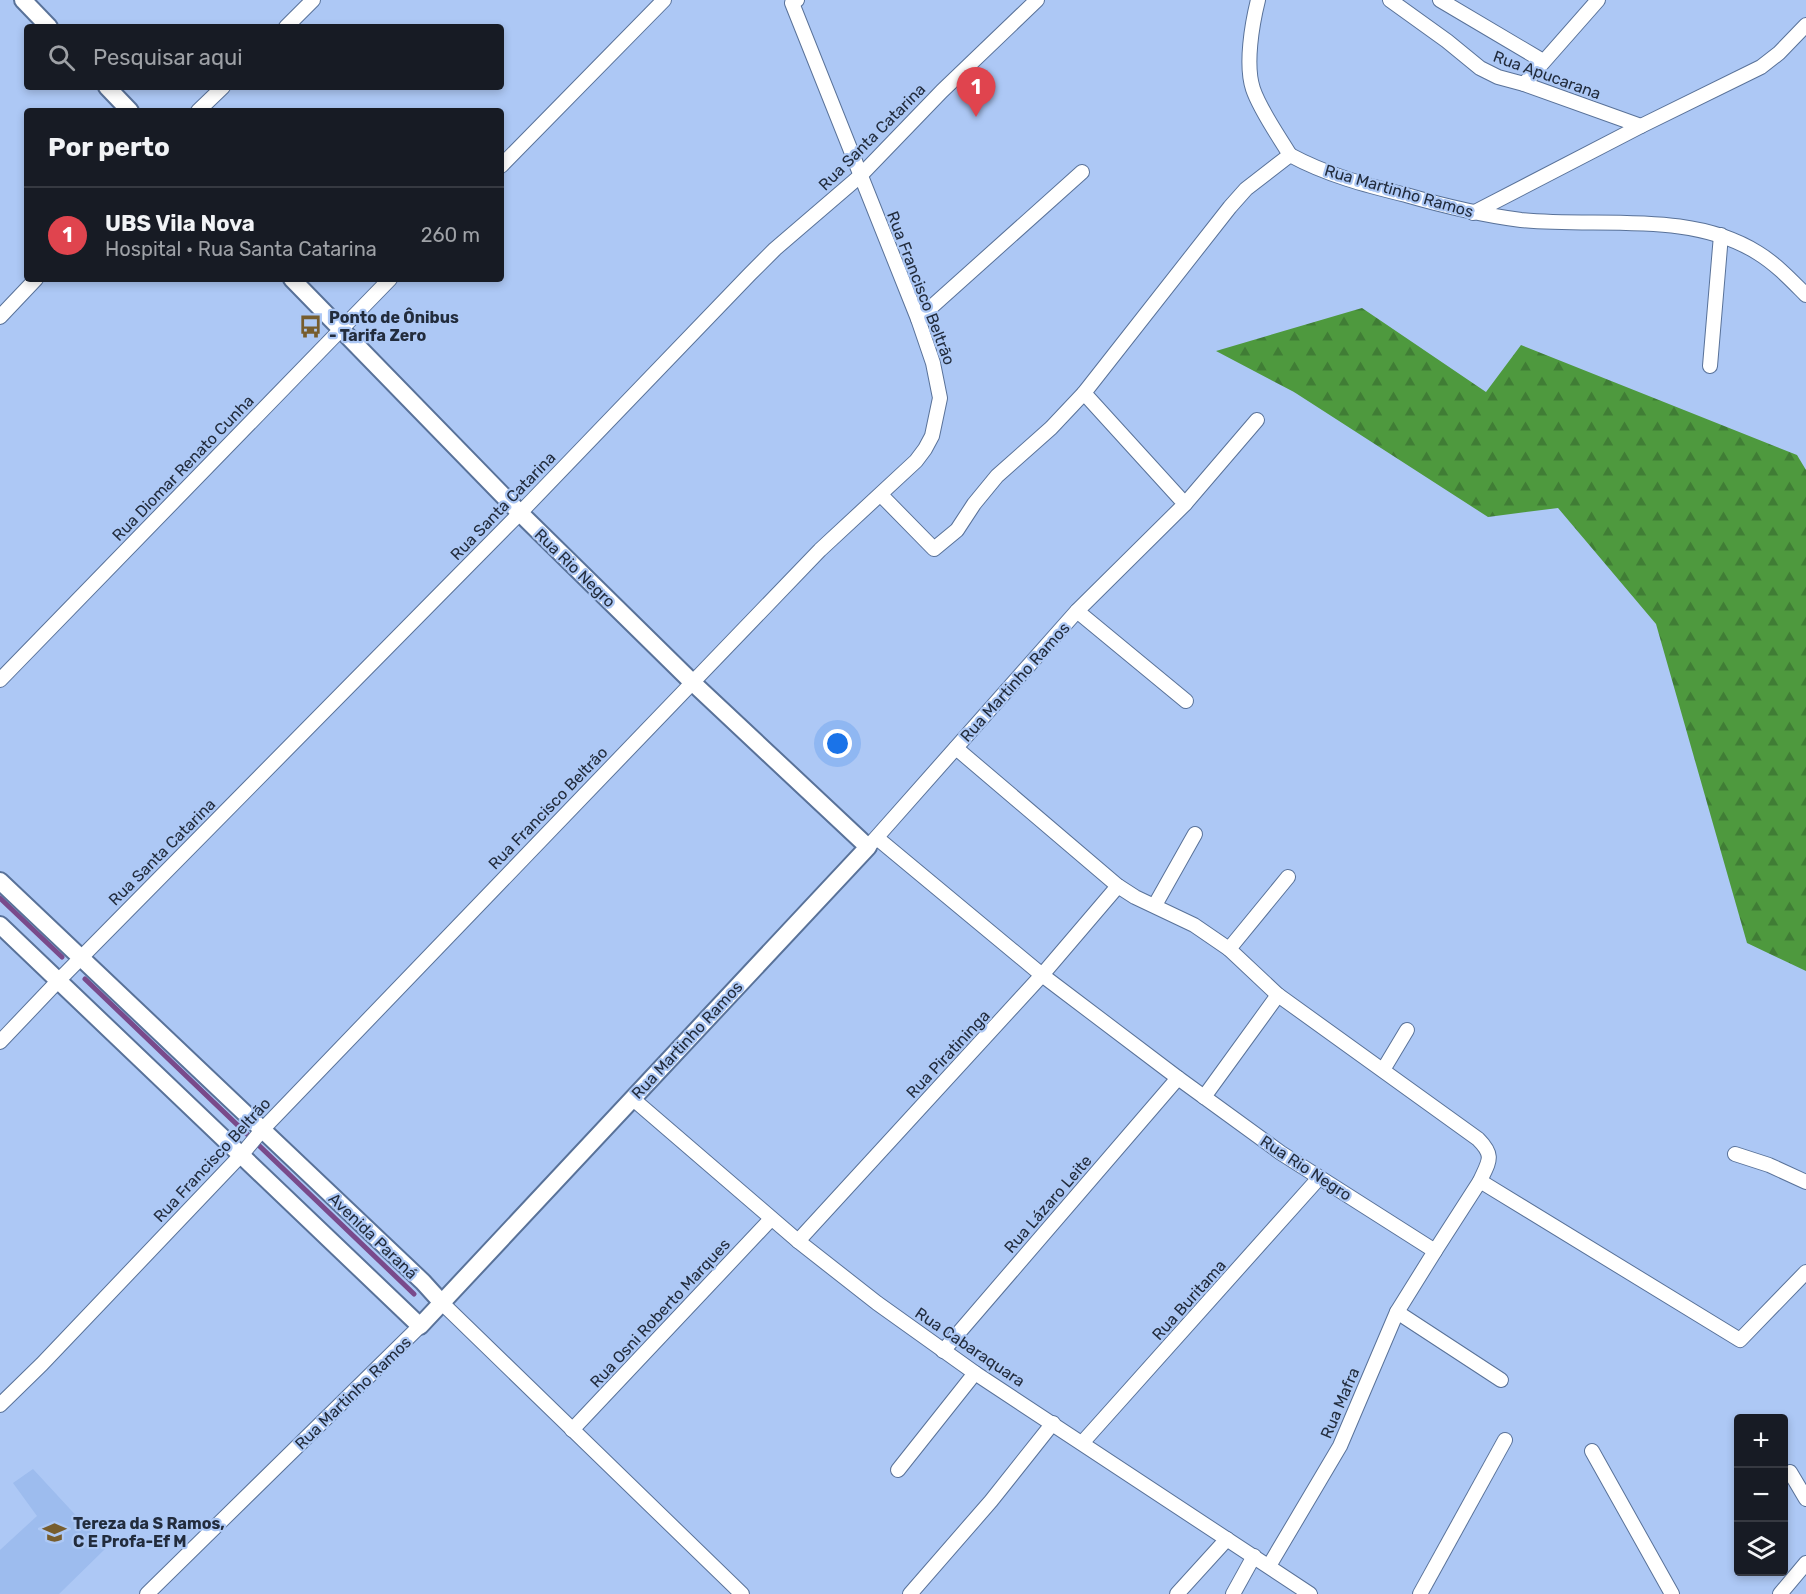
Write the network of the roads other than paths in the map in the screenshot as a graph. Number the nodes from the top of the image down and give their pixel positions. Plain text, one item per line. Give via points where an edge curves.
1 (23, 0) edge
2 (313, 0) edge
3 (664, 0) edge
4 (1037, 0) edge
5 (1258, 0) edge
6 (1390, 0) edge
7 (1440, 0) edge
8 (1598, 0) edge
9 (794, 2) edge
10 (46, 24) edge
11 (289, 24) edge
12 (1806, 25) edge
13 (1543, 61) junction
14 (1524, 84) junction
15 (110, 90) edge
16 (220, 90) edge
17 (127, 108) edge
18 (201, 108) edge
19 (1641, 126) junction
20 (1290, 155) junction
21 (504, 163) edge
22 (1082, 172) dead end
23 (860, 176) junction
24 (1473, 213) junction
25 (1721, 236) junction
26 (33, 282) edge
27 (295, 282) edge
28 (387, 282) edge
29 (1806, 295) edge
30 (0, 317) edge
31 (918, 319) junction
32 (340, 329) junction
33 (1710, 366) dead end
34 (1084, 393) junction
35 (1257, 420) dead end
36 (881, 495) junction
37 (1185, 504) junction
38 (520, 513) junction
39 (1077, 611) junction
40 (0, 680) edge
41 (692, 682) junction
42 (1186, 701) dead end
43 (956, 748) junction
44 (1196, 834) dead end
45 (873, 842) junction
46 (1288, 877) dead end
47 (0, 881) edge
48 (1118, 886) junction
49 (1155, 905) junction
50 (0, 925) edge
51 (1229, 949) junction
52 (81, 958) junction
53 (1042, 975) junction
54 (58, 981) junction
55 (1278, 995) junction
56 (1407, 1030) dead end
57 (0, 1042) edge
58 (1383, 1070) junction
59 (1178, 1078) junction
60 (1204, 1097) junction
61 (633, 1099) junction
62 (259, 1134) junction
63 (242, 1154) junction
64 (1735, 1154) dead end
65 (1319, 1178) junction
66 (1480, 1181) junction
67 (1806, 1182) edge
68 (771, 1219) junction
69 (798, 1242) junction
70 (1436, 1251) junction
71 (1806, 1272) edge
72 (442, 1303) junction
73 (1397, 1312) junction
74 (420, 1326) junction
75 (943, 1351) junction
76 (975, 1372) junction
77 (1501, 1380) dead end
78 (0, 1405) edge
79 (1053, 1423) junction
80 (572, 1430) junction
81 (1505, 1440) dead end
82 (1083, 1443) junction
83 (1592, 1451) dead end
84 (898, 1470) dead end
85 (1790, 1472) dead end
86 (1806, 1499) edge
87 (1227, 1539) junction
88 (1254, 1556) junction
89 (1806, 1563) edge
90 (1269, 1566) junction
91 (147, 1594) edge
92 (742, 1594) edge
93 (910, 1594) edge
94 (1177, 1594) edge
95 (1233, 1594) edge
96 (1310, 1594) edge
97 (1420, 1594) edge
98 (1672, 1594) edge
99 (1780, 1594) edge

1 - 10 street
2 - 11 street
3 - 21 street
4 - 23 street, Rua Santa Catarina
5 - 20 street via 1250,55 1253,89
6 - 14 street, Rua Apucarana via 1480,68
7 - 13 street
8 - 13 street
9 - 23 street, Rua Francisco Beltrão
12 - 19 street via 1779,54 1761,66
13 - 14 street
14 - 19 street, Rua Apucarana
15 - 17 street
16 - 18 street
19 - 24 street
20 - 24 street, Rua Martinho Ramos via 1358,183
20 - 34 street via 1246,189 1230,207
22 - 31 street
23 - 31 street, Rua Francisco Beltrão
23 - 38 street, Rua Santa Catarina via 775,249
24 - 25 street, Rua Martinho Ramos via 1548,222 1667,225
25 - 29 street, Rua Martinho Ramos via 1773,264
25 - 33 street
26 - 30 street
27 - 32 street, Rua Rio Negro
28 - 32 street, Rua Diomar Renato Cunha
31 - 36 street, Rua Francisco Beltrão via 938,383 937,417 926,449
32 - 38 street, Rua Rio Negro
32 - 40 street, Rua Diomar Renato Cunha
34 - 36 street via 997,476 957,530 934,549
34 - 37 street
35 - 37 street, Rua Martinho Ramos
36 - 41 street, Rua Francisco Beltrão via 820,550
37 - 39 street, Rua Martinho Ramos
38 - 41 street, Rua Rio Negro
38 - 52 street, Rua Santa Catarina
39 - 42 street
39 - 43 street, Rua Martinho Ramos
41 - 45 street, Rua Rio Negro
41 - 62 street, Rua Francisco Beltrão
43 - 45 street, Rua Martinho Ramos
43 - 48 street
44 - 49 street
45 - 53 street, Rua Rio Negro
45 - 61 street, Rua Martinho Ramos
46 - 51 street
47 - 52 street, Avenida Paraná
48 - 49 street
48 - 53 street, Rua Piratininga
49 - 51 street
50 - 54 street, Avenida Paraná
51 - 55 street
52 - 54 street, Rua Santa Catarina
52 - 62 street, Avenida Paraná
53 - 59 street, Rua Rio Negro
53 - 69 street, Rua Piratininga
54 - 57 street, Rua Santa Catarina
54 - 63 street, Avenida Paraná
55 - 58 street
55 - 60 street
56 - 58 street
58 - 66 street via 1488,1149 1490,1158
59 - 60 street, Rua Rio Negro
59 - 75 street, Rua Lázaro Leite
60 - 65 street, Rua Rio Negro
61 - 68 street, Rua Cabaraquara
61 - 72 street, Rua Martinho Ramos
62 - 63 street, Rua Francisco Beltrão
62 - 72 street, Avenida Paraná
63 - 74 street, Avenida Paraná
63 - 78 street, Rua Francisco Beltrão
64 - 67 street
65 - 70 street, Rua Rio Negro
65 - 82 street, Rua Buritama
66 - 70 street
66 - 71 street via 1740,1340
68 - 69 street, Rua Cabaraquara
68 - 80 street, Rua Osni Roberto Marques
69 - 75 street, Rua Cabaraquara
70 - 73 street, Rua Mafra
72 - 74 street, Rua Martinho Ramos
72 - 80 street, Avenida Paraná
73 - 77 street
73 - 90 street, Rua Mafra via 1340,1446
74 - 91 street, Rua Martinho Ramos
75 - 76 street, Rua Cabaraquara
76 - 79 street, Rua Cabaraquara
76 - 84 street
79 - 82 street, Rua Cabaraquara
79 - 93 street
80 - 92 street, Avenida Paraná
81 - 97 street
82 - 87 street, Rua Cabaraquara
83 - 98 street
85 - 86 street
87 - 88 street, Rua Cabaraquara
87 - 94 street
88 - 90 street, Rua Cabaraquara
88 - 95 street
89 - 99 street
90 - 96 street, Rua Cabaraquara

